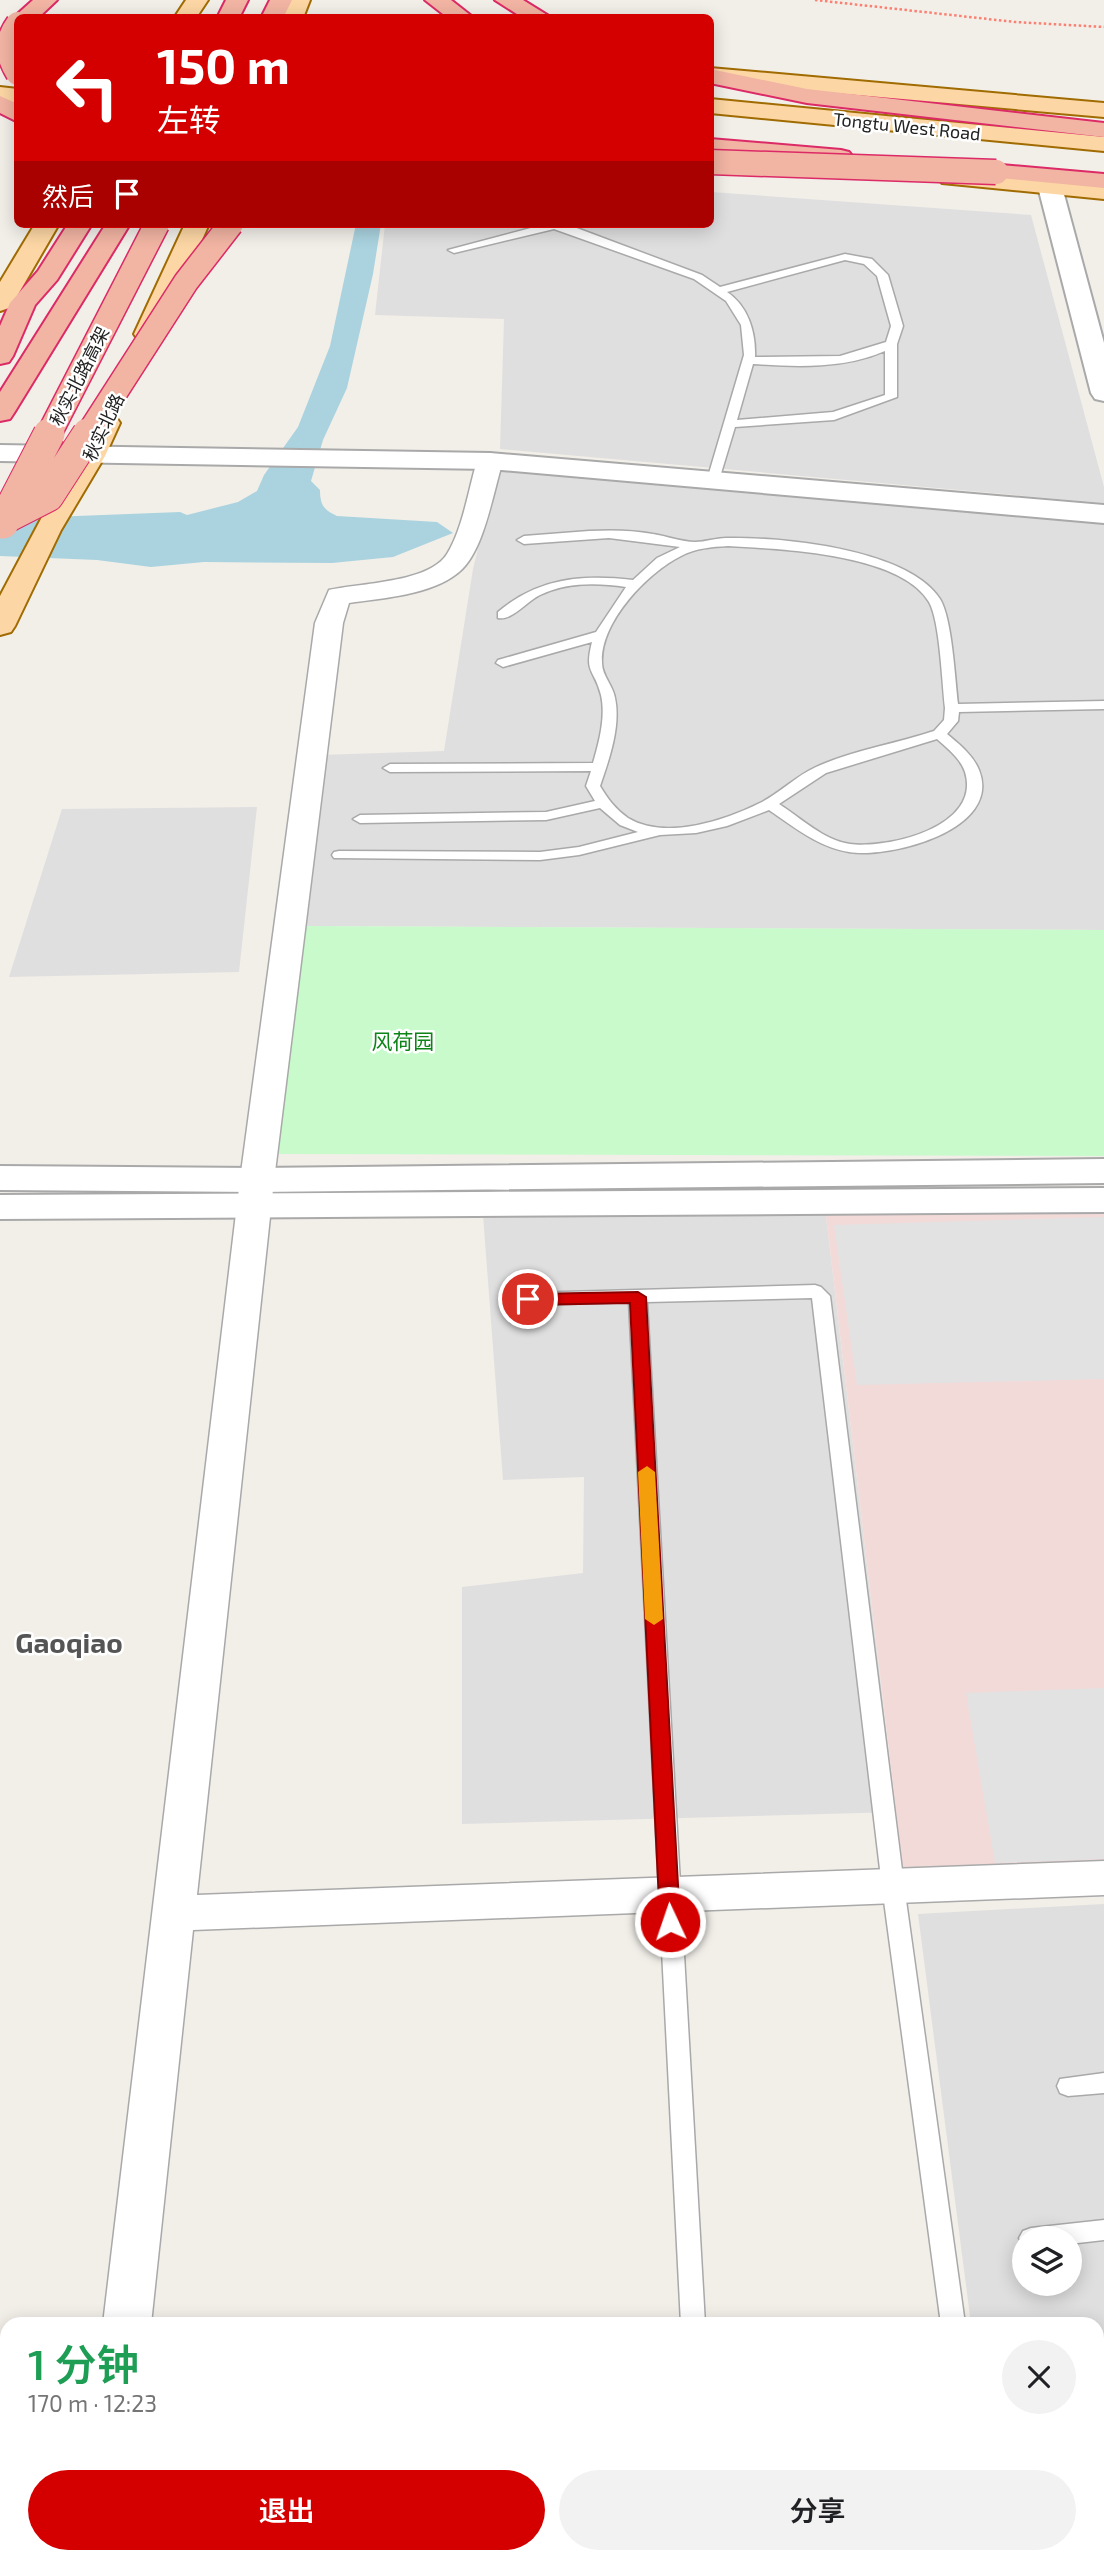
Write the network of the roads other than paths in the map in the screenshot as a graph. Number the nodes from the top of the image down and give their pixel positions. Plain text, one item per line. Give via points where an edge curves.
1 (47, 0) edge
2 (436, 0) edge
3 (506, 0) edge
4 (29, 14) edge
5 (457, 14) edge
6 (533, 14) edge
7 (14, 28) edge
8 (5, 60) edge
9 (714, 75) edge
10 (714, 76) edge
11 (714, 99) edge
12 (714, 106) edge
13 (1104, 110) edge
14 (714, 125) edge
15 (1104, 132) edge
16 (1104, 144) edge
17 (714, 146) edge
18 (714, 160) edge
19 (714, 160) edge
20 (1104, 162) edge
21 (996, 172) junction
22 (1104, 181) edge
23 (1059, 188) junction
24 (1104, 192) edge
25 (46, 228) edge
26 (77, 228) edge
27 (116, 228) edge
28 (156, 228) edge
29 (195, 228) edge
30 (228, 228) edge
31 (540, 228) edge
32 (567, 228) edge
33 (454, 250) dead end
34 (1100, 281) dead end
35 (717, 291) junction
36 (11, 303) edge
37 (891, 344) junction
38 (0, 356) edge
39 (749, 360) junction
40 (1104, 393) edge
41 (0, 413) edge
42 (729, 424) junction
43 (0, 453) edge
44 (91, 456) junction
45 (490, 461) junction
46 (713, 480) junction
47 (1104, 514) edge
48 (3, 523) edge
49 (524, 540) dead end
50 (694, 546) junction
51 (636, 584) junction
52 (503, 615) dead end
53 (0, 626) edge
54 (600, 635) junction
55 (503, 663) dead end
56 (1104, 705) edge
57 (952, 708) junction
58 (939, 734) junction
59 (600, 767) junction
60 (390, 768) dead end
61 (600, 804) junction
62 (770, 804) junction
63 (360, 819) dead end
64 (658, 831) junction
65 (339, 855) dead end
66 (1104, 1171) edge
67 (0, 1178) edge
68 (256, 1194) junction
69 (1104, 1200) edge
70 (0, 1207) edge
71 (638, 1297) junction
72 (528, 1299) dead end
73 (1104, 1878) edge
74 (893, 1886) junction
75 (668, 1895) junction
76 (174, 1913) junction
77 (1104, 2083) edge
78 (1068, 2085) dead end
79 (1104, 2230) edge
80 (1082, 2232) edge
81 (128, 2317) edge
82 (693, 2317) edge
83 (952, 2317) edge

1 - 4 highway
2 - 5 highway
3 - 6 highway
7 - 8 highway, bridge
9 - 13 main road
10 - 15 highway via 807,96
11 - 15 highway
12 - 16 main road, Tongtu West Road
14 - 20 main road, Tongtu West Road
17 - 21 highway, bridge
18 - 21 highway, bridge
19 - 23 main road
21 - 22 highway
23 - 24 main road
23 - 34 street
23 - 40 street
25 - 36 main road
26 - 36 highway via 48,275
27 - 41 highway
28 - 48 highway, 秋实北路高架, bridge
29 - 44 main road, 秋实北路
30 - 48 highway, bridge via 186,282 48,496
31 - 33 lane
32 - 35 lane via 698,277
35 - 37 lane via 845,257 868,261 882,275 897,326
35 - 39 lane via 730,299 747,325
36 - 38 highway
37 - 39 lane via 848,358
37 - 42 lane via 891,397 834,416
39 - 42 lane
42 - 46 lane
43 - 44 street
44 - 45 street
44 - 53 main road, 秋实北路 via 47,530
45 - 46 street
45 - 68 street via 457,560 432,576 401,586 338,596 329,624
46 - 47 street
49 - 50 lane via 619,533 652,535
50 - 51 lane via 669,557
50 - 57 lane via 728,542 801,547 891,567 936,602
51 - 52 lane via 567,581 521,597
51 - 54 lane
54 - 55 lane
54 - 59 lane via 594,659 596,678 608,696
56 - 57 lane
57 - 58 lane via 951,721
58 - 62 lane via 819,771
58 - 62 lane via 973,772 975,795 958,820 909,845 851,849 829,843
59 - 60 lane
59 - 61 lane via 593,786
61 - 63 lane via 547,816
61 - 64 lane via 621,823
62 - 64 lane via 690,831
64 - 65 lane via 540,856
66 - 68 street
67 - 68 street
68 - 69 street
68 - 70 street
68 - 76 street
71 - 72 lane
71 - 74 lane via 815,1291 821,1296
71 - 75 lane
73 - 74 street
74 - 75 street
74 - 83 lane
75 - 76 street
75 - 82 lane
76 - 81 street
77 - 78 lane
79 - 80 lane

